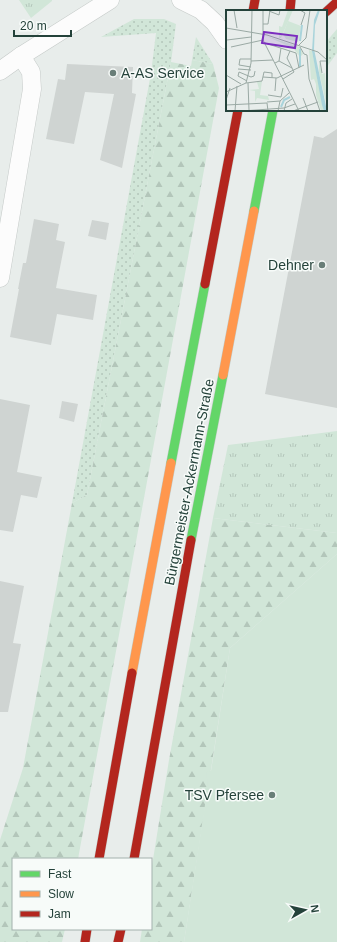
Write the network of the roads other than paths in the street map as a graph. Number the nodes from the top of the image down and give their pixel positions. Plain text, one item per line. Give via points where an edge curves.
1 (181, 0) edge
2 (255, 0) edge
3 (291, 0) edge
4 (107, 1) edge
5 (337, 2) edge
6 (253, 10) edge
7 (290, 10) edge
8 (327, 11) edge
9 (226, 39) edge
10 (20, 56) junction
11 (0, 71) edge
12 (238, 111) edge
13 (274, 111) edge
14 (0, 278) edge
15 (100, 858) edge
16 (134, 858) edge
17 (87, 930) edge
18 (121, 930) edge
19 (85, 942) edge
20 (118, 942) edge

1 - 9 street via 201,10
2 - 6 main road
3 - 7 main road
4 - 10 street
5 - 8 main road
10 - 11 street
10 - 14 street via 31,72 32,90
12 - 15 main road, Bürgermeister-Ackermann-Straße via 146,595
13 - 16 main road, Bürgermeister-Ackermann-Straße
17 - 19 main road
18 - 20 main road

